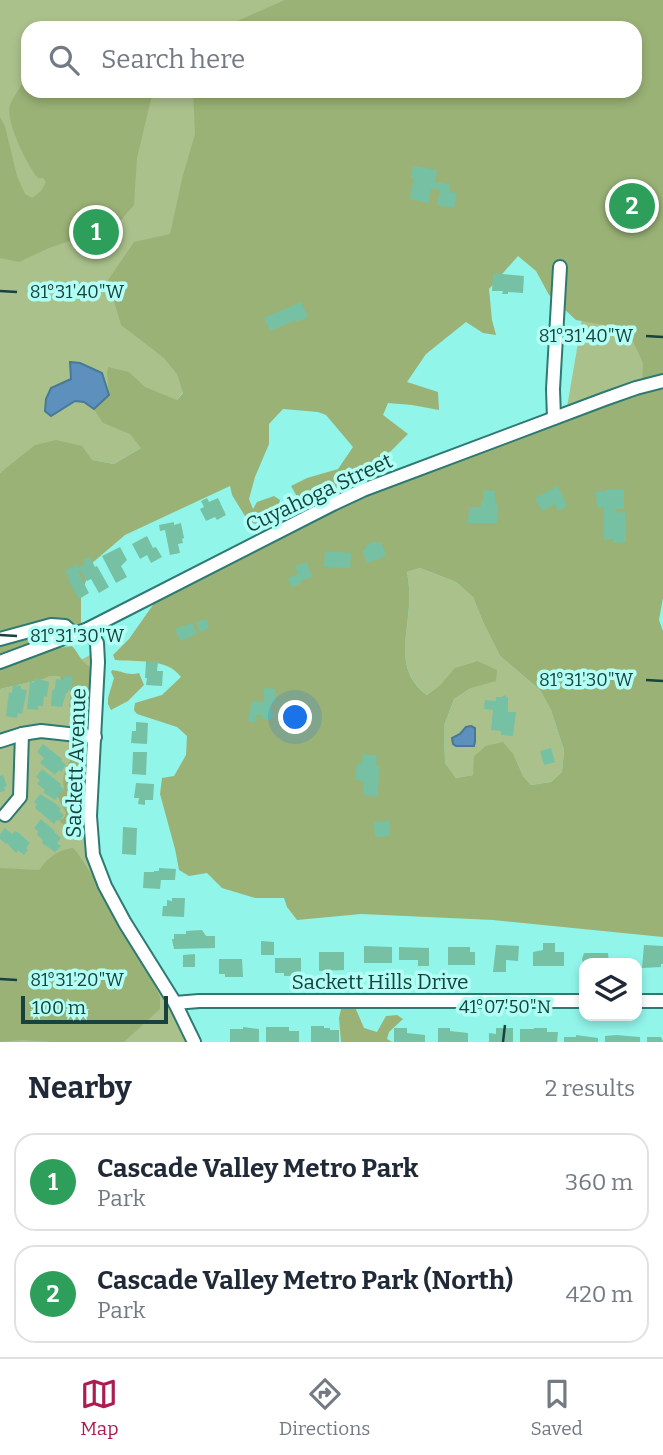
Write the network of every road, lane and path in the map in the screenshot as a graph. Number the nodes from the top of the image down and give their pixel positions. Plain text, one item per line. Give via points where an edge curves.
1 (560, 267) dead end
2 (663, 381) edge
3 (554, 418) junction
4 (88, 629) junction
5 (74, 634) junction
6 (0, 639) edge
7 (0, 662) edge
8 (22, 734) junction
9 (95, 737) junction
10 (0, 741) edge
11 (5, 814) dead end
12 (579, 1001) edge
13 (642, 1001) edge
14 (663, 1001) edge
15 (175, 1003) junction
16 (194, 1042) edge

1 - 3 street
2 - 3 street, Cuyahoga Street
3 - 4 street, Cuyahoga Street via 333,504
4 - 5 street, Cuyahoga Street
4 - 9 street, Sackett Avenue via 98,651
5 - 6 street via 65,626 51,625
5 - 7 street, Cuyahoga Street
8 - 9 street
8 - 10 street
8 - 11 street via 20,797
9 - 15 street, Sackett Avenue via 90,816 95,863 117,910
12 - 15 street, Sackett Hills Drive
13 - 14 street
15 - 16 street, Sackett Avenue

